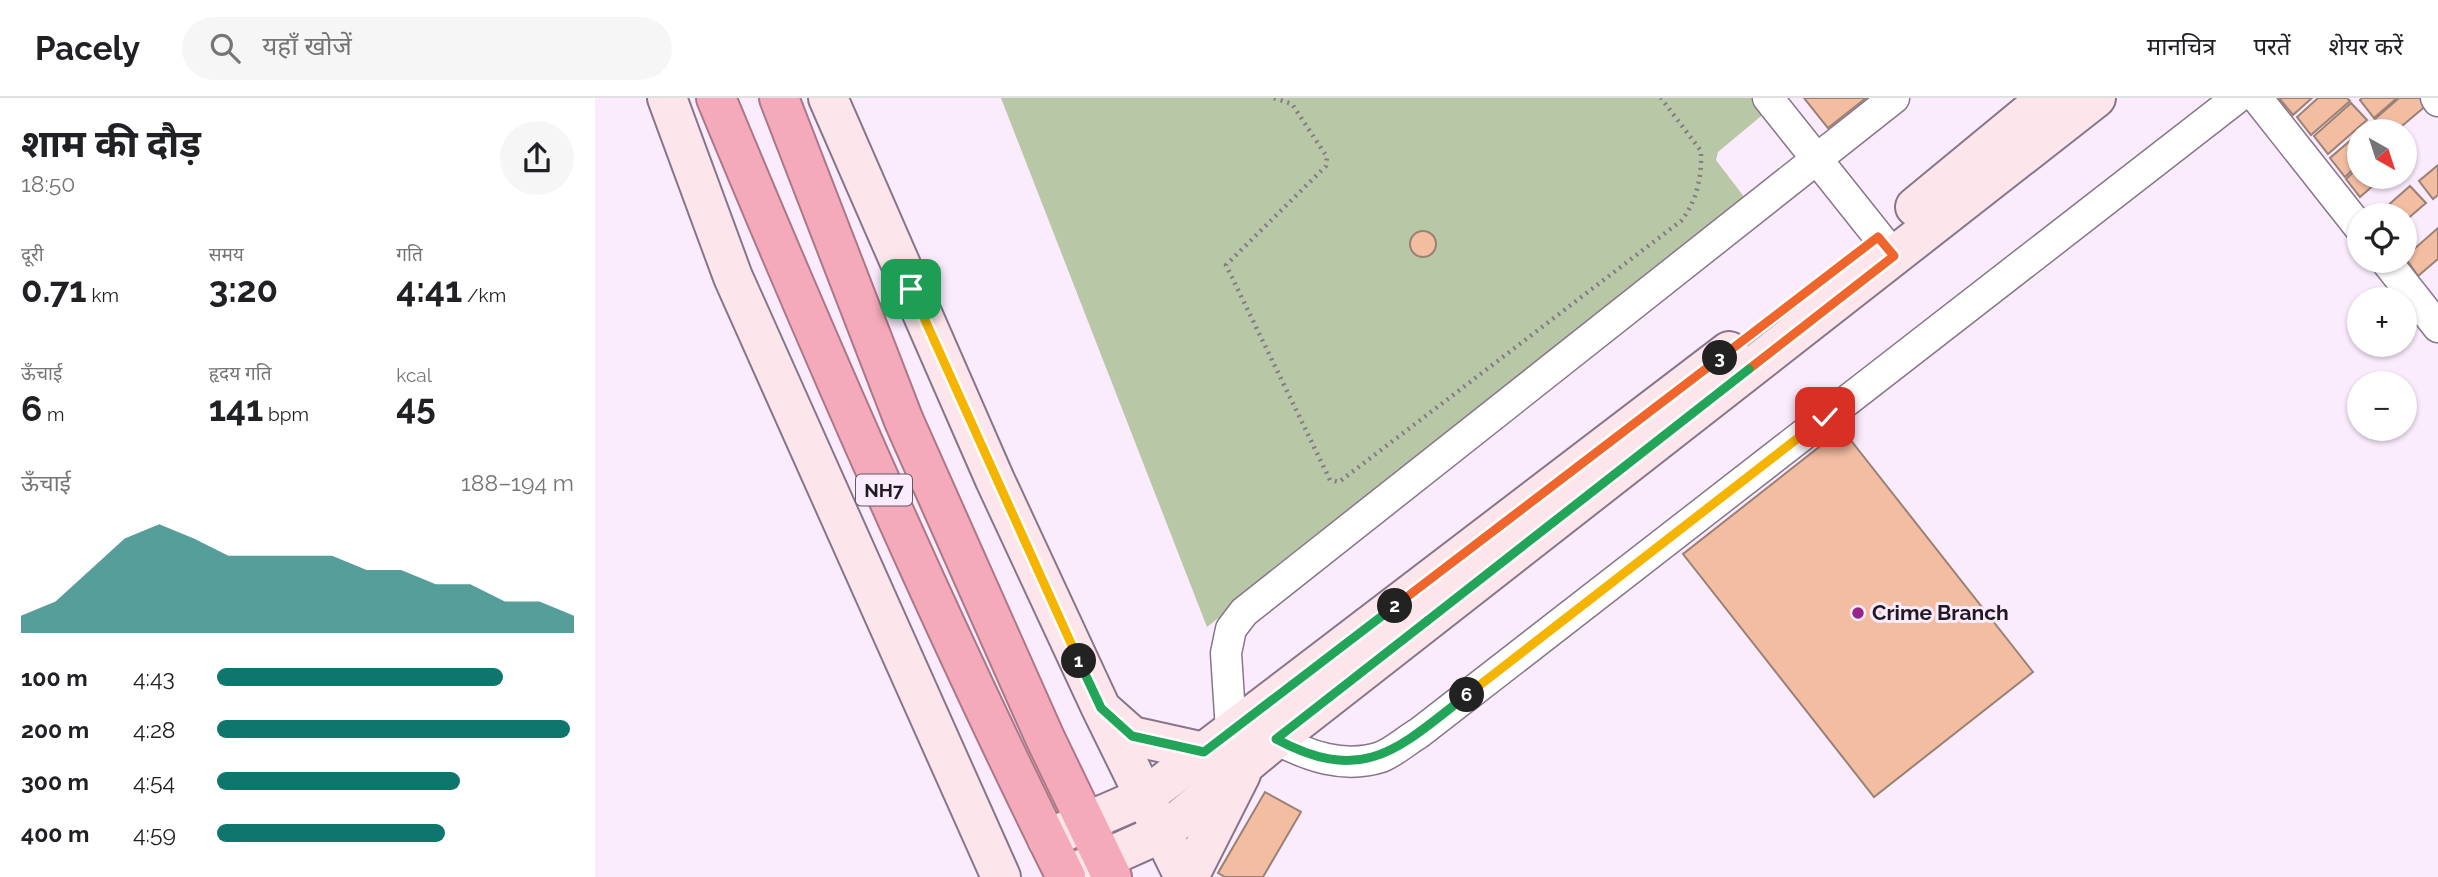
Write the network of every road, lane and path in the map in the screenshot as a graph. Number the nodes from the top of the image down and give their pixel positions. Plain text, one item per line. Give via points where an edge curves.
1 (667, 98) edge
2 (716, 98) edge
3 (779, 98) edge
4 (828, 98) edge
5 (1274, 98) edge
6 (1661, 98) edge
7 (1768, 98) edge
8 (1894, 98) edge
9 (2047, 98) edge
10 (2096, 98) edge
11 (2237, 98) edge
12 (2257, 98) edge
13 (1817, 160) junction
14 (2347, 212) edge
15 (1886, 247) junction
16 (2395, 273) edge
17 (2438, 327) edge
18 (1101, 708) junction
19 (1276, 739) junction
20 (1227, 749) junction
21 (1146, 796) junction
22 (1084, 822) junction
23 (1164, 832) junction
24 (1047, 839) junction
25 (1107, 868) edge
26 (1001, 877) edge
27 (1066, 877) edge
28 (1187, 877) edge

1 - 26 street via 733,277
2 - 24 highway, NH7 via 832,378
3 - 22 highway, NH7 via 904,421
4 - 18 street via 995,480
5 - 6 path via 1292,104 1327,158 1326,166 1226,265 1330,480 1339,482 1681,221 1698,187 1701,151
7 - 13 street
8 - 13 street
9 - 15 street
10 - 15 street
11 - 19 street via 1419,733 1382,757 1338,762 1301,753
12 - 14 street
13 - 15 street
13 - 20 street via 1244,612 1231,629 1226,653
15 - 19 street
15 - 20 street
16 - 17 street
18 - 20 street via 1132,736
18 - 21 street
19 - 20 street
20 - 21 street
20 - 23 street
20 - 28 street
21 - 22 street
21 - 23 street
22 - 24 street
22 - 25 highway, NH7
23 - 25 street
23 - 28 street
24 - 27 highway, NH7
25 - 27 street

